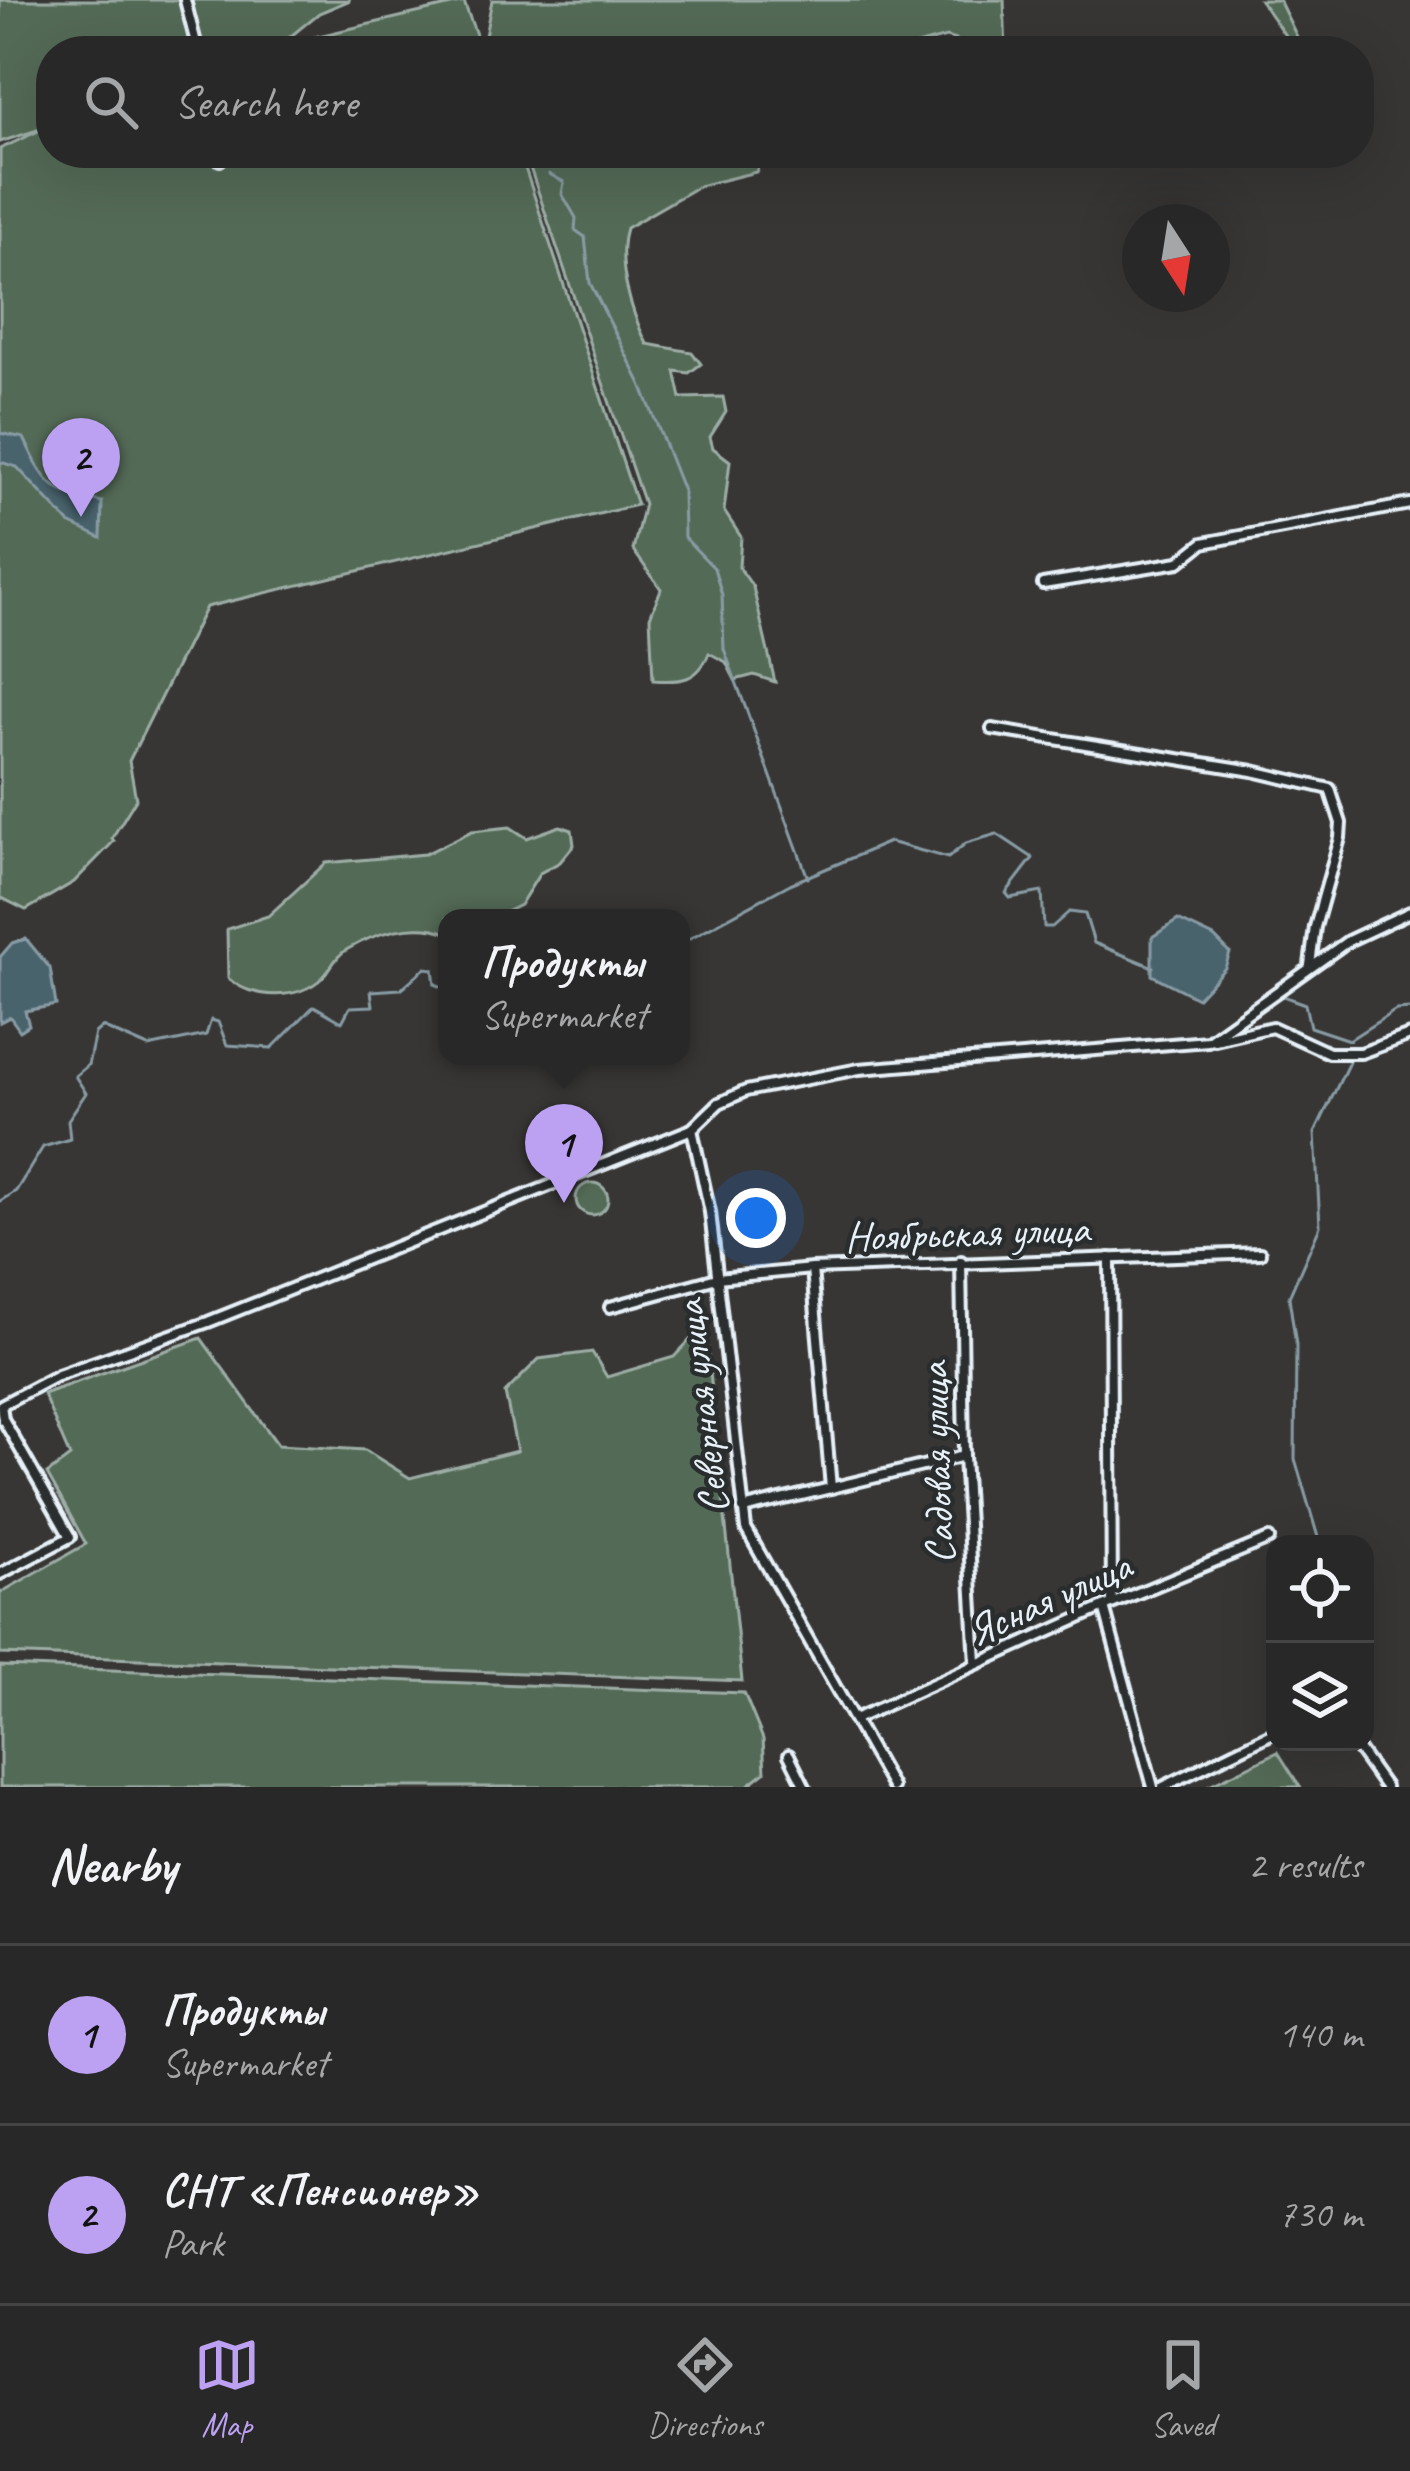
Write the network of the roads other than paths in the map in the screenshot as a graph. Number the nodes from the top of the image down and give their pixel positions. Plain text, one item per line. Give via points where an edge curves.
1 (185, 0) edge
2 (194, 36) edge
3 (1410, 504) edge
4 (1043, 584) dead end
5 (992, 729) dead end
6 (1410, 912) edge
7 (1310, 967) junction
8 (1410, 1035) edge
9 (1208, 1041) junction
10 (692, 1129) junction
11 (1260, 1253) dead end
12 (1110, 1258) junction
13 (962, 1261) junction
14 (812, 1269) junction
15 (717, 1277) junction
16 (610, 1307) dead end
17 (1, 1405) edge
18 (964, 1456) junction
19 (831, 1488) junction
20 (743, 1509) junction
21 (1266, 1542) edge
22 (0, 1574) edge
23 (1108, 1605) junction
24 (976, 1664) junction
25 (855, 1719) junction
26 (1266, 1736) edge
27 (1359, 1751) edge
28 (789, 1755) dead end
29 (806, 1787) edge
30 (892, 1787) edge
31 (1158, 1787) edge
32 (1385, 1787) edge

1 - 2 street
3 - 4 street via 1203,543 1179,562
5 - 7 street via 1330,789 1340,838
6 - 7 street
7 - 9 street
8 - 9 street via 1361,1053 1329,1054 1272,1027
9 - 10 street via 859,1070 746,1091 718,1103
10 - 15 street, Северная улица
10 - 17 street via 58,1375
11 - 12 street, Ноябрьская улица
12 - 13 street, Ноябрьская улица
12 - 23 street
13 - 14 street, Ноябрьская улица
13 - 18 street, Садовая улица
14 - 15 street, Ноябрьская улица
14 - 19 street
15 - 16 street, Ноябрьская улица
15 - 20 street, Северная улица
17 - 22 street via 70,1538
18 - 19 street
18 - 24 street, Садовая улица
19 - 20 street
20 - 25 street, Северная улица via 746,1529
21 - 23 street, Ясная улица
23 - 24 street, Ясная улица
23 - 31 street
24 - 25 street, Ясная улица
25 - 30 street, Северная улица
26 - 31 street
27 - 32 street
28 - 29 street

